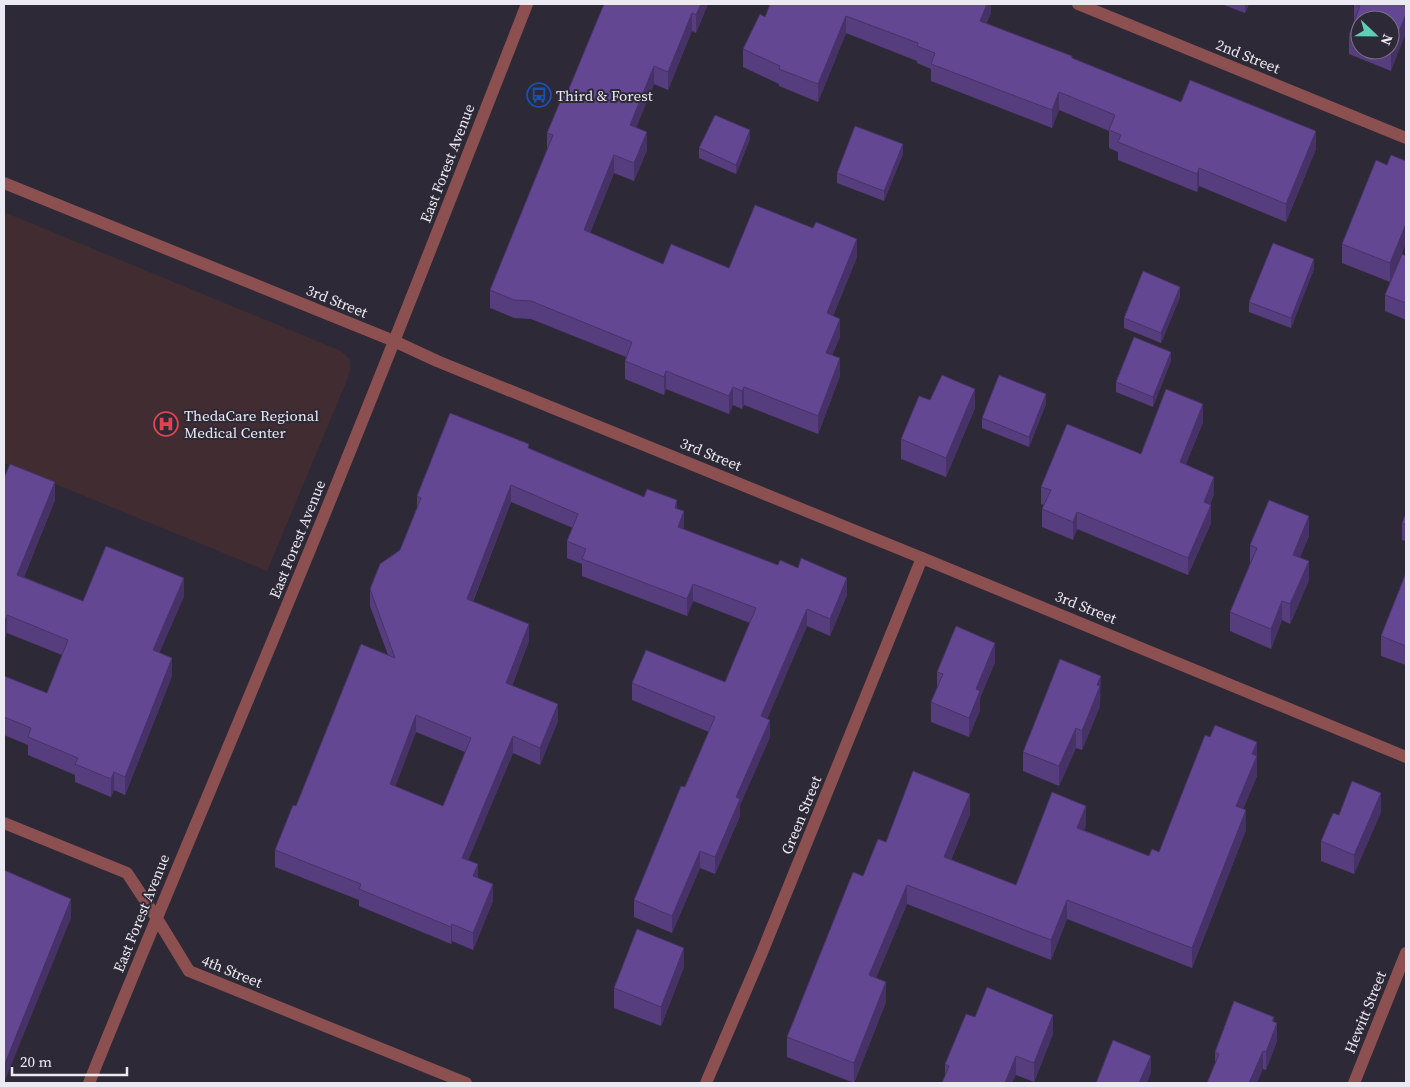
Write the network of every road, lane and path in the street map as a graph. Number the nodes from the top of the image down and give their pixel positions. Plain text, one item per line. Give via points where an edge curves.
1 (527, 4) edge
2 (1078, 4) edge
3 (1406, 138) edge
4 (4, 183) edge
5 (394, 341) junction
6 (922, 558) junction
7 (1406, 757) edge
8 (4, 823) edge
9 (156, 917) junction
10 (1406, 952) edge
11 (89, 1083) edge
12 (466, 1083) edge
13 (706, 1083) edge
14 (1354, 1083) edge

1 - 5 street, East Forest Avenue
2 - 3 street, 2nd Street
4 - 5 street, 3rd Street
5 - 6 street, 3rd Street
5 - 9 street, East Forest Avenue
6 - 7 street, 3rd Street
6 - 13 street, Green Street
8 - 9 street, 4th Street via 127,873
9 - 11 street, East Forest Avenue
9 - 12 street, 4th Street via 189,971
10 - 14 street, Hewitt Street

